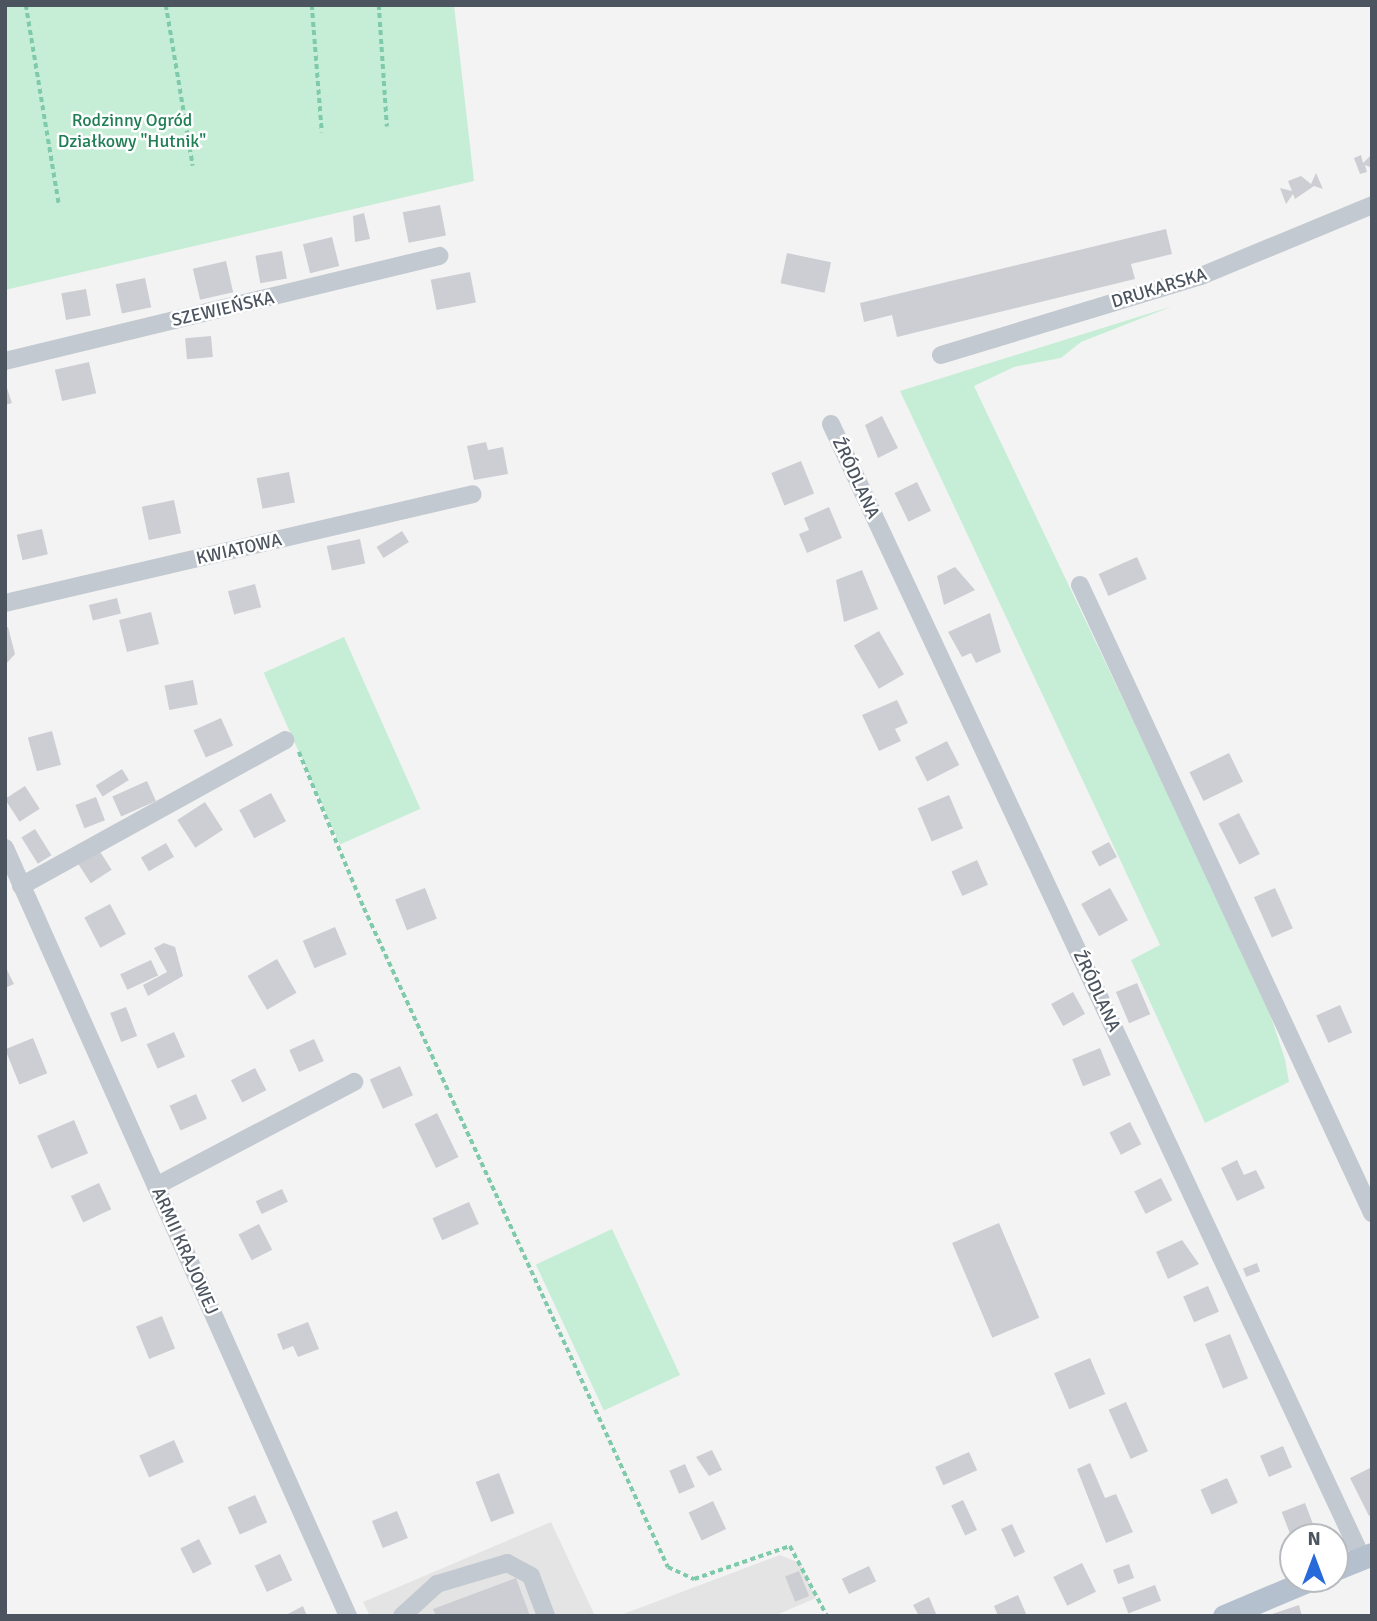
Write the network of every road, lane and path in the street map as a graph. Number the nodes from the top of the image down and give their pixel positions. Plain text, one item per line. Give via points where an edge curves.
1 (26, 5) edge
2 (166, 5) edge
3 (313, 5) edge
4 (379, 5) edge
5 (387, 127) dead end
6 (322, 133) dead end
7 (192, 166) dead end
8 (59, 204) dead end
9 (1372, 205) edge
10 (440, 256) dead end
11 (941, 355) dead end
12 (5, 361) edge
13 (831, 424) dead end
14 (472, 494) dead end
15 (1080, 585) dead end
16 (5, 603) edge
17 (285, 740) joint
18 (6, 853) edge
19 (22, 886) junction
20 (354, 1082) dead end
21 (156, 1186) junction
22 (1372, 1213) edge
23 (1367, 1556) edge
24 (1349, 1563) edge
25 (1279, 1593) edge
26 (348, 1616) edge
27 (402, 1616) edge
28 (545, 1616) edge
29 (827, 1616) edge
30 (1224, 1616) edge

1 - 8 path
2 - 7 path
3 - 6 path
4 - 5 path
9 - 11 street, DRUKARSKA via 1201,276
10 - 12 street, SZEWIEŃSKA
13 - 23 street, ŹRÓDLANA
14 - 16 street, KWIATOWA
15 - 22 street
17 - 19 street
17 - 29 path via 297,747 364,908 668,1567 694,1579 790,1546
18 - 19 street, ARMII KRAJOWEJ
19 - 21 street, ARMII KRAJOWEJ
20 - 21 street
21 - 26 street, ARMII KRAJOWEJ
23 - 24 main road
25 - 30 main road
27 - 28 street via 437,1584 507,1563 531,1576

